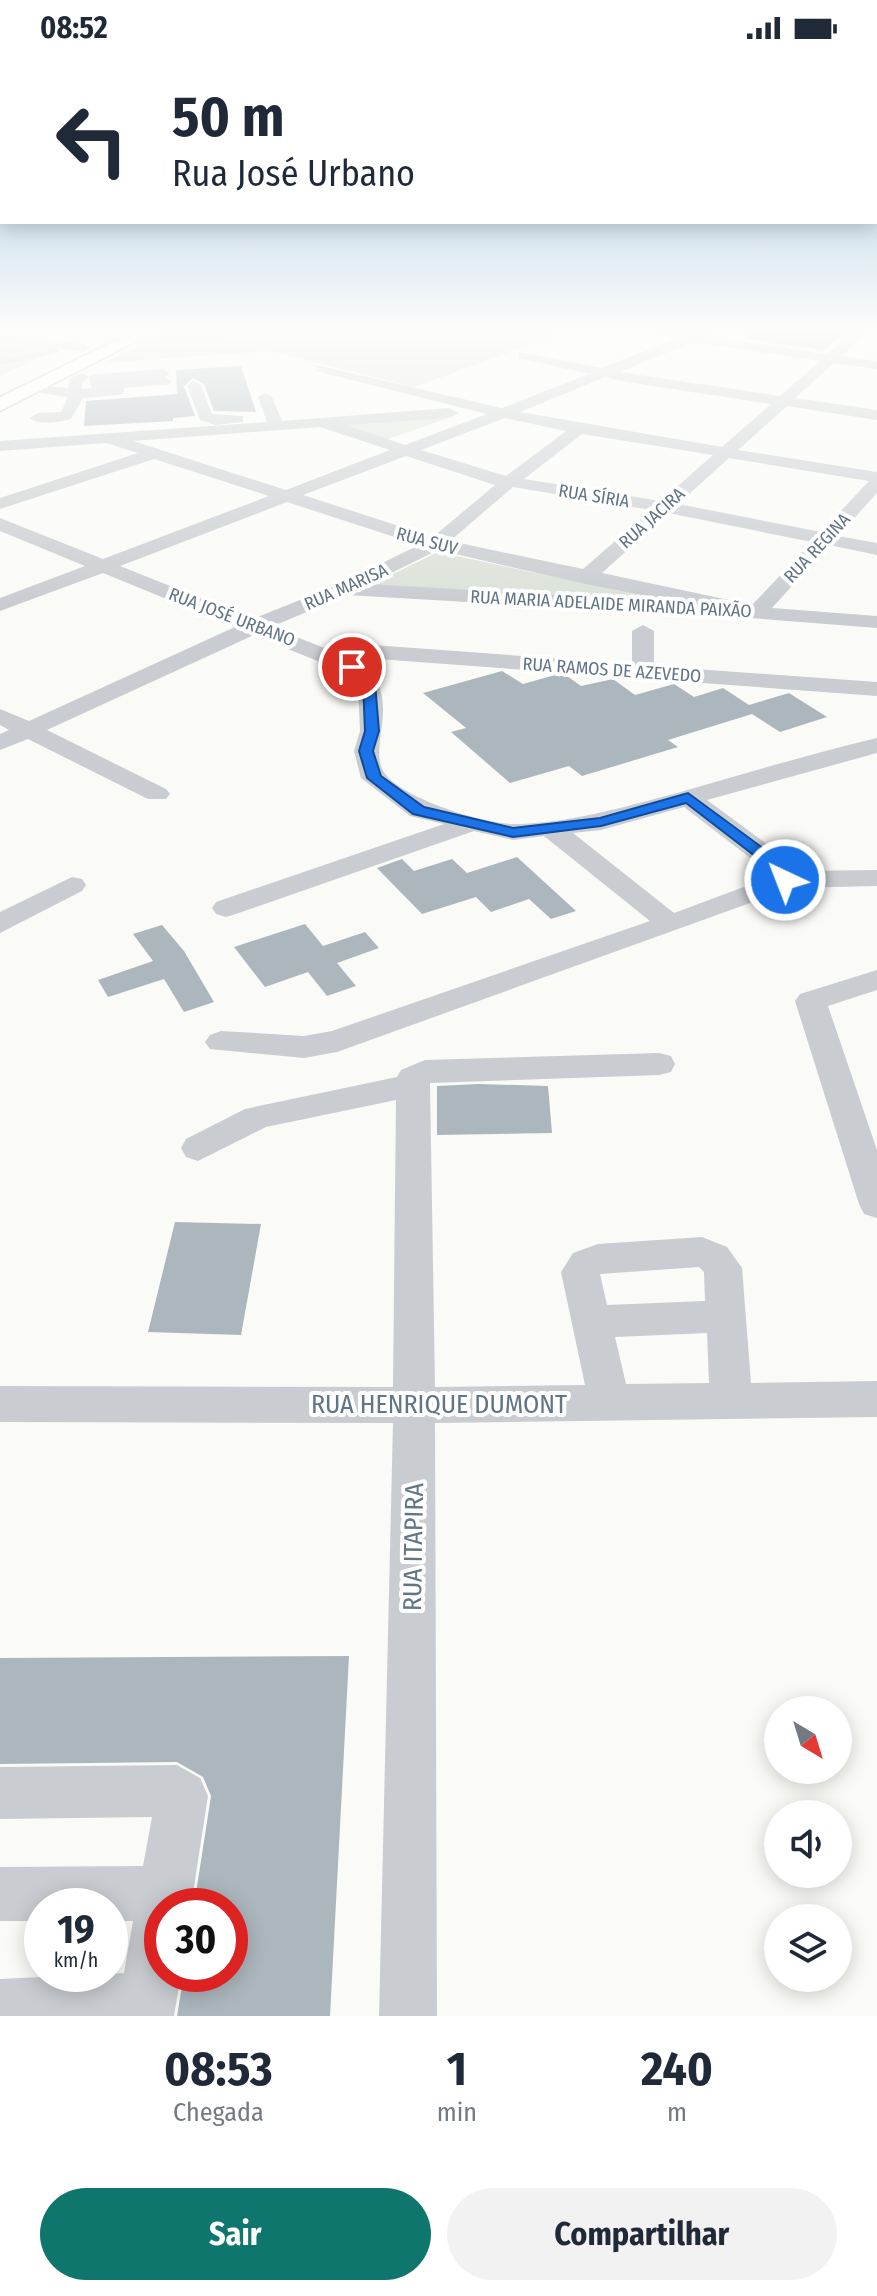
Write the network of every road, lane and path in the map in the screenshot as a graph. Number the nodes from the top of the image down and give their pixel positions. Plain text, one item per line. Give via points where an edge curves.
1 (267, 421) edge
2 (318, 421) edge
3 (480, 421) edge
4 (547, 421) edge
5 (758, 421) edge
6 (230, 429) junction
7 (579, 429) junction
8 (107, 438) junction
9 (0, 446) edge
10 (400, 451) junction
11 (723, 451) junction
12 (156, 453) junction
13 (877, 480) edge
14 (509, 482) junction
15 (284, 497) junction
16 (0, 504) edge
17 (665, 507) junction
18 (0, 524) edge
19 (826, 538) junction
20 (436, 544) junction
21 (877, 549) edge
22 (99, 567) junction
23 (585, 578) junction
24 (344, 589) junction
25 (0, 605) edge
26 (757, 612) junction
27 (877, 622) edge
28 (255, 626) junction
29 (643, 631) dead end
30 (352, 667) junction
31 (643, 672) junction
32 (877, 689) edge
33 (0, 716) edge
34 (28, 730) junction
35 (875, 731) edge
36 (0, 743) edge
37 (157, 794) dead end
38 (688, 798) junction
39 (468, 824) junction
40 (550, 828) junction
41 (877, 878) edge
42 (785, 880) junction
43 (72, 885) dead end
44 (226, 908) dead end
45 (0, 924) edge
46 (671, 924) junction
47 (877, 980) edge
48 (221, 1042) dead end
49 (659, 1064) dead end
50 (413, 1082) junction
51 (198, 1148) dead end
52 (877, 1204) edge
53 (725, 1316) junction
54 (592, 1322) junction
55 (877, 1399) edge
56 (731, 1400) junction
57 (609, 1402) junction
58 (0, 1404) edge
59 (414, 1405) junction
60 (0, 1793) edge
61 (164, 1888) edge
62 (144, 1893) edge
63 (0, 1894) edge
64 (0, 2008) edge
65 (146, 2009) edge
66 (408, 2016) edge

1 - 6 street
2 - 10 street, RUA SÍRIA
3 - 10 street
4 - 7 street
5 - 11 street, RUA JACIRA
6 - 8 street
6 - 12 street
7 - 11 street
7 - 14 street, RUA MARISA
8 - 9 street
8 - 12 street, RUA SUV
10 - 14 street, RUA SÍRIA
10 - 15 street
11 - 13 street
11 - 17 street, RUA JACIRA
12 - 15 street, RUA SUV
12 - 16 street
13 - 19 street, RUA REGINA
14 - 17 street, RUA SÍRIA
14 - 20 street, RUA MARISA
15 - 20 street, RUA SUV
15 - 22 street
17 - 19 street, RUA SÍRIA
17 - 23 street, RUA JACIRA
18 - 22 street, RUA JOSÉ URBANO
19 - 21 street, RUA SÍRIA
19 - 26 street, RUA REGINA
20 - 23 street, RUA SUV
20 - 24 street, RUA MARISA
22 - 25 street
22 - 28 street, RUA JOSÉ URBANO
23 - 26 street, RUA SUV
24 - 26 street, RUA MARIA ADELAIDE MIRANDA PAIXÃO
24 - 28 street, RUA MARISA
26 - 27 street, RUA MARIA ADELAIDE MIRANDA PAIXÃO
28 - 30 street, RUA JOSÉ URBANO
28 - 34 street, RUA MARISA
29 - 31 street
30 - 31 street, RUA RAMOS DE AZEVEDO via 373,652
30 - 39 street via 369,683 372,731 366,751 374,778 419,810
31 - 32 street, RUA RAMOS DE AZEVEDO
33 - 34 street
34 - 36 street, RUA MARISA
34 - 37 street
35 - 38 street
38 - 40 street via 601,822
38 - 42 street via 785,871
39 - 40 street via 513,832
39 - 44 street
40 - 46 street
41 - 42 street
42 - 46 street
43 - 45 street
46 - 48 street via 337,1041 304,1047
47 - 52 street via 811,1001
49 - 50 street via 425,1071
50 - 51 street via 257,1117
50 - 59 street, RUA ITAPIRA
53 - 54 street
53 - 54 street via 723,1268 702,1252 586,1263 580,1272
53 - 56 street
54 - 57 street
55 - 56 street, RUA HENRIQUE DUMONT
56 - 57 street, RUA HENRIQUE DUMONT
57 - 59 street, RUA HENRIQUE DUMONT
58 - 59 street, RUA HENRIQUE DUMONT
59 - 66 street, RUA ITAPIRA
60 - 61 street via 177,1791 182,1796
62 - 63 street
64 - 65 street

